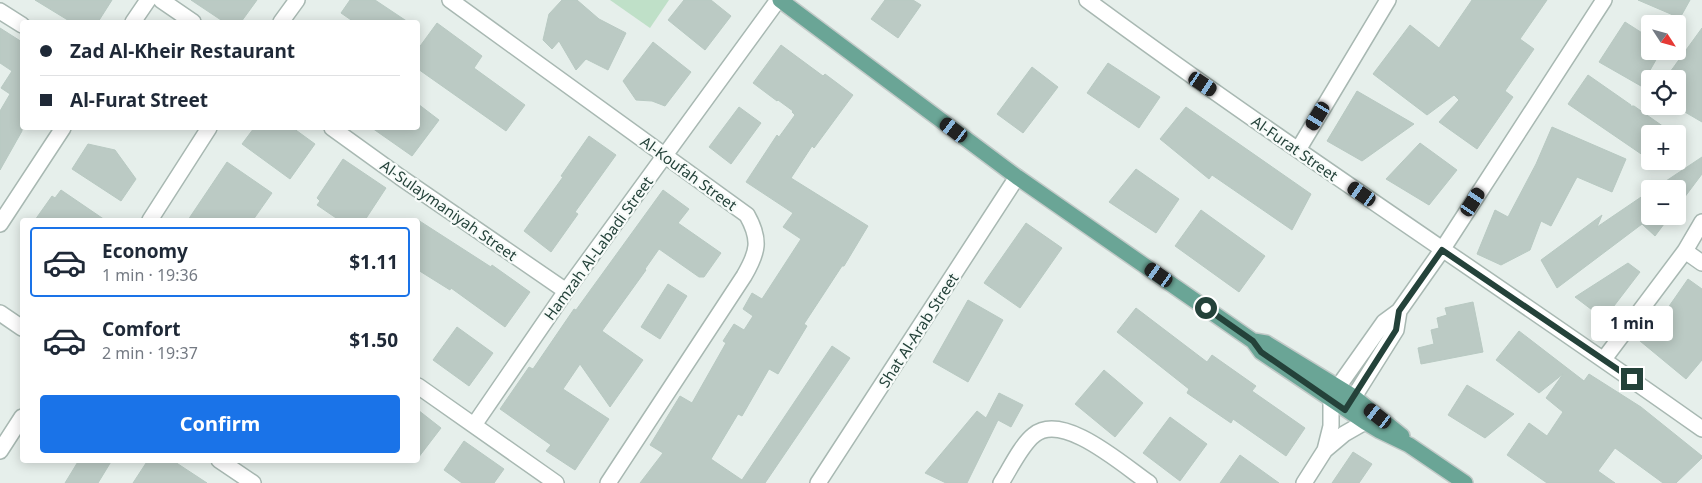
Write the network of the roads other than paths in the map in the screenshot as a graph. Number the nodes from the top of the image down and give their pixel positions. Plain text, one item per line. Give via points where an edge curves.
1 (148, 0) edge
2 (161, 0) edge
3 (297, 0) edge
4 (450, 0) edge
5 (779, 0) edge
6 (1087, 0) edge
7 (1388, 0) edge
8 (1604, 0) edge
9 (0, 11) edge
10 (134, 20) edge
11 (190, 20) edge
12 (282, 20) edge
13 (20, 24) edge
14 (62, 130) edge
15 (208, 130) edge
16 (335, 130) edge
17 (1298, 150) junction
18 (665, 156) junction
19 (1018, 177) junction
20 (151, 218) edge
21 (1702, 222) edge
22 (0, 224) edge
23 (1442, 250) junction
24 (1684, 251) junction
25 (1702, 263) edge
26 (566, 291) junction
27 (1399, 311) junction
28 (0, 313) edge
29 (20, 327) edge
30 (1604, 359) junction
31 (420, 387) edge
32 (1334, 393) junction
33 (1350, 403) junction
34 (20, 420) edge
35 (1365, 422) junction
36 (474, 425) junction
37 (1702, 429) edge
38 (1409, 445) junction
39 (1325, 450) junction
40 (0, 451) edge
41 (224, 463) edge
42 (254, 483) edge
43 (556, 483) edge
44 (608, 483) edge
45 (818, 483) edge
46 (1001, 483) edge
47 (1149, 483) edge
48 (1304, 483) edge
49 (1466, 483) edge

1 - 10 street
2 - 11 street
3 - 12 street
4 - 18 street, Al-Koufah Street
5 - 18 street, Hamzah Al-Labadi Street
5 - 19 main road
6 - 17 street, Al-Furat Street
7 - 17 street
8 - 23 street
9 - 13 street
14 - 22 street
15 - 20 street
16 - 26 street, Al-Sulaymaniyah Street
17 - 23 street, Al-Furat Street
18 - 26 street, Hamzah Al-Labadi Street
18 - 44 street, Al-Koufah Street via 747,215 755,228 757,242 753,260 744,276
19 - 32 main road via 1253,341 1266,343
19 - 45 street, Shat Al-Arab Street
21 - 24 street
23 - 27 street
23 - 30 street, Al-Furat Street
24 - 25 street
24 - 30 street
26 - 36 street, Hamzah Al-Labadi Street
27 - 32 street via 1384,322
27 - 33 street via 1396,330
28 - 29 street
30 - 37 street, Al-Furat Street
31 - 36 street
32 - 33 main road
32 - 39 street
33 - 35 main road
33 - 38 main road via 1399,434
34 - 40 street
35 - 38 main road
35 - 39 street
36 - 43 street
38 - 49 main road
39 - 48 street
41 - 42 street
46 - 47 street via 1029,439 1041,431 1056,428 1090,442

